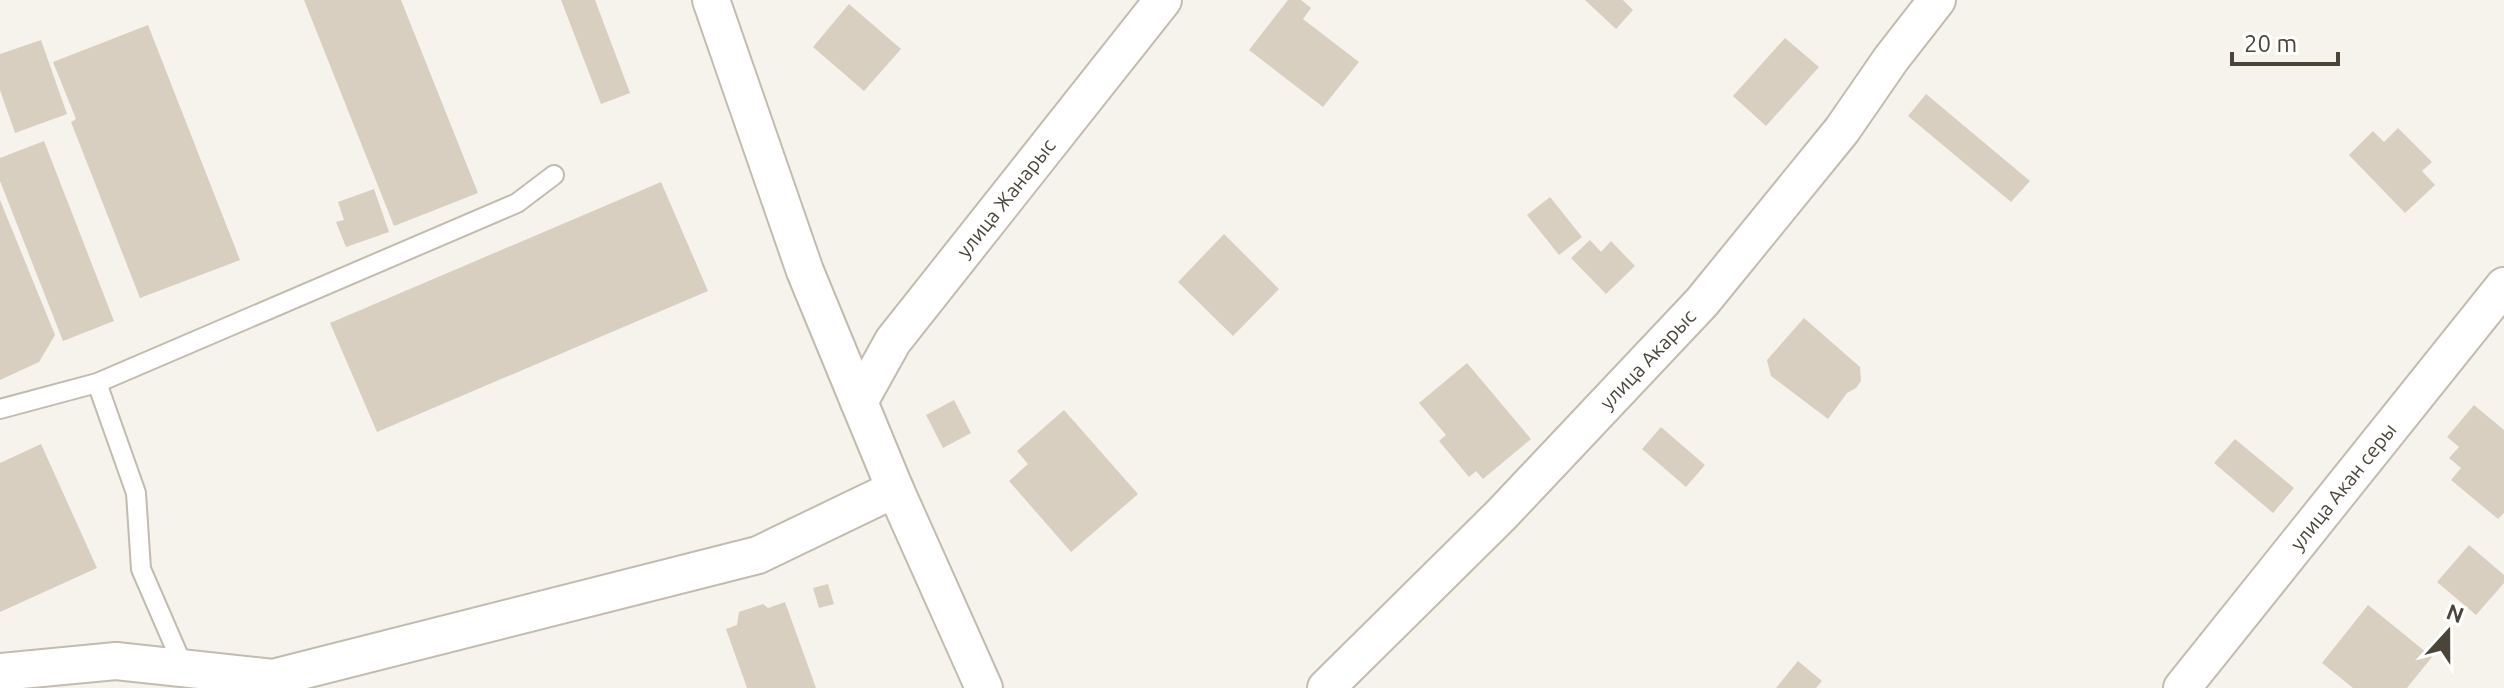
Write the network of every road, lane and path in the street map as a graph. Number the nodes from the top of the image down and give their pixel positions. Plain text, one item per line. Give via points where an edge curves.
1 (711, 0) edge
2 (1163, 0) edge
3 (1937, 0) edge
4 (554, 175) dead end
5 (2504, 286) edge
6 (97, 383) junction
7 (859, 402) junction
8 (0, 409) edge
9 (895, 489) junction
10 (184, 668) junction
11 (0, 672) edge
12 (281, 683) edge
13 (984, 688) edge
14 (1326, 688) edge
15 (2182, 688) edge

1 - 7 street via 805,271
2 - 7 street, улица Жанарыс via 893,341
3 - 14 street, улица Акарыс via 1842,130 1702,302 1501,515
4 - 6 lane via 517,203
5 - 15 street, улица Акан серы
6 - 8 lane
6 - 10 lane via 136,493 141,569
7 - 9 street
9 - 12 street via 758,555
9 - 13 street
10 - 11 street via 116,661
10 - 12 street

